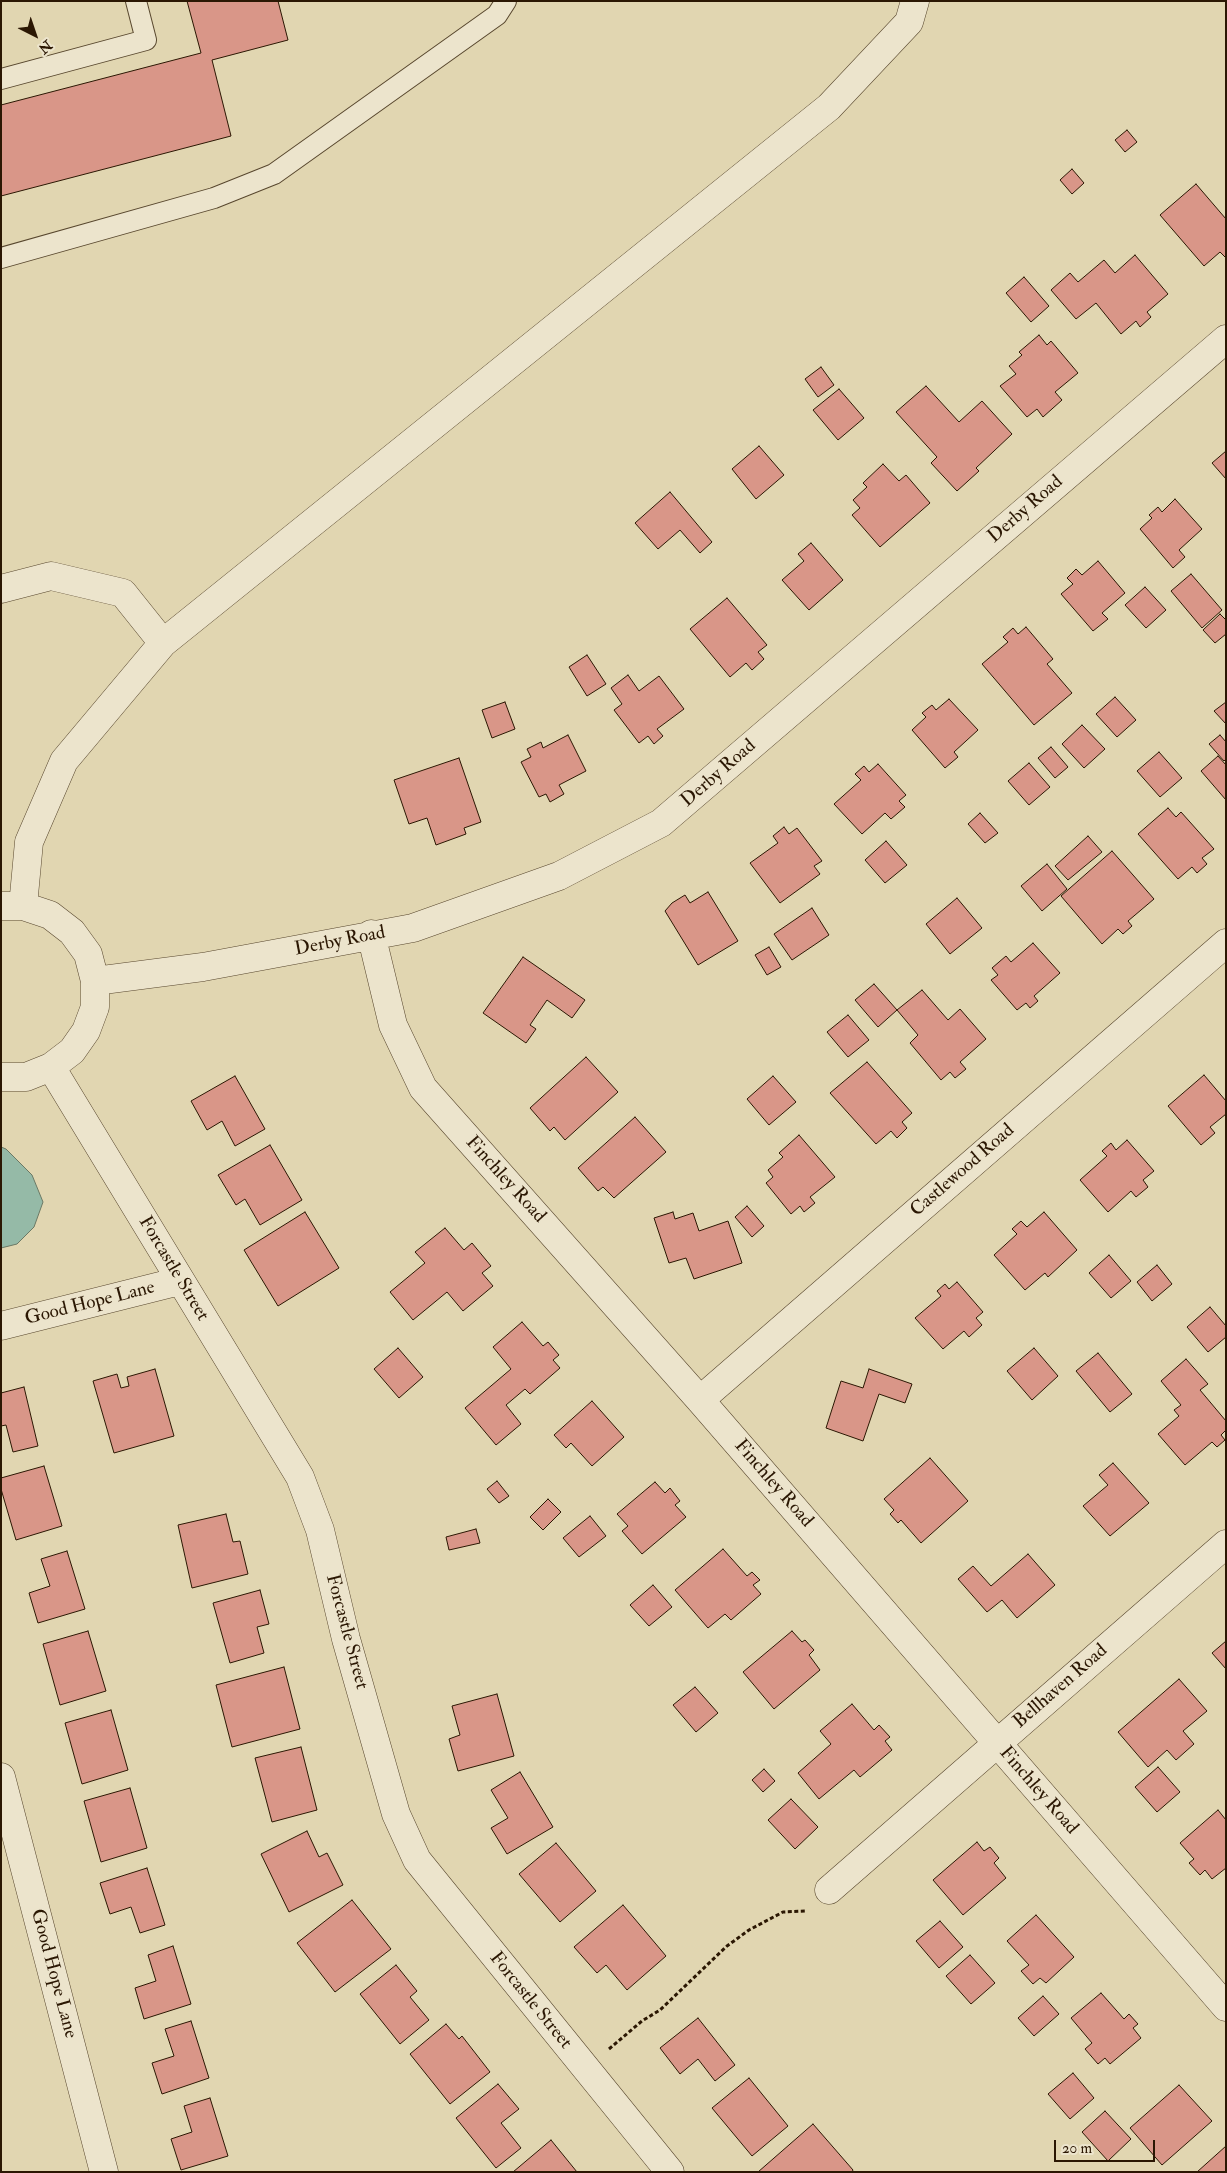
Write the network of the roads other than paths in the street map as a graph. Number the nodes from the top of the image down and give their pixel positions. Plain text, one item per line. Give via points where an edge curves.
1 (136, 1) edge
2 (506, 1) edge
3 (915, 1) edge
4 (1, 79) edge
5 (1, 258) edge
6 (1226, 340) edge
7 (1, 589) edge
8 (163, 643) junction
9 (12, 906) edge
10 (370, 934) junction
11 (1226, 943) edge
12 (96, 981) junction
13 (51, 1067) junction
14 (1, 1077) edge
15 (180, 1281) junction
16 (1, 1326) edge
17 (700, 1400) junction
18 (1226, 1544) edge
19 (997, 1743) junction
20 (1, 1776) edge
21 (829, 1890) dead end
22 (1226, 2007) edge
23 (104, 2172) edge
24 (670, 2172) edge

1 - 4 lane via 146,40
2 - 5 lane via 496,15 274,174 214,198
3 - 8 street via 909,22 829,107
6 - 10 street, Derby Road via 661,823 559,876 413,928
7 - 8 street via 51,576 123,593
8 - 9 street via 64,761 28,842
9 - 12 street via 50,915 72,932 88,954
10 - 12 street, Derby Road via 203,967
10 - 17 street, Finchley Road via 393,1025 423,1088
11 - 17 street, Castlewood Road
12 - 13 street via 95,1006 86,1031 72,1051
13 - 14 street via 26,1077
13 - 15 street, Forcastle Street
15 - 16 street, Good Hope Lane
15 - 24 street, Forcastle Street via 300,1477 320,1530 346,1639 396,1814 417,1860
17 - 19 street, Finchley Road
18 - 19 street, Bellhaven Road
19 - 21 street, Bellhaven Road
19 - 22 street, Finchley Road
20 - 23 street, Good Hope Lane

